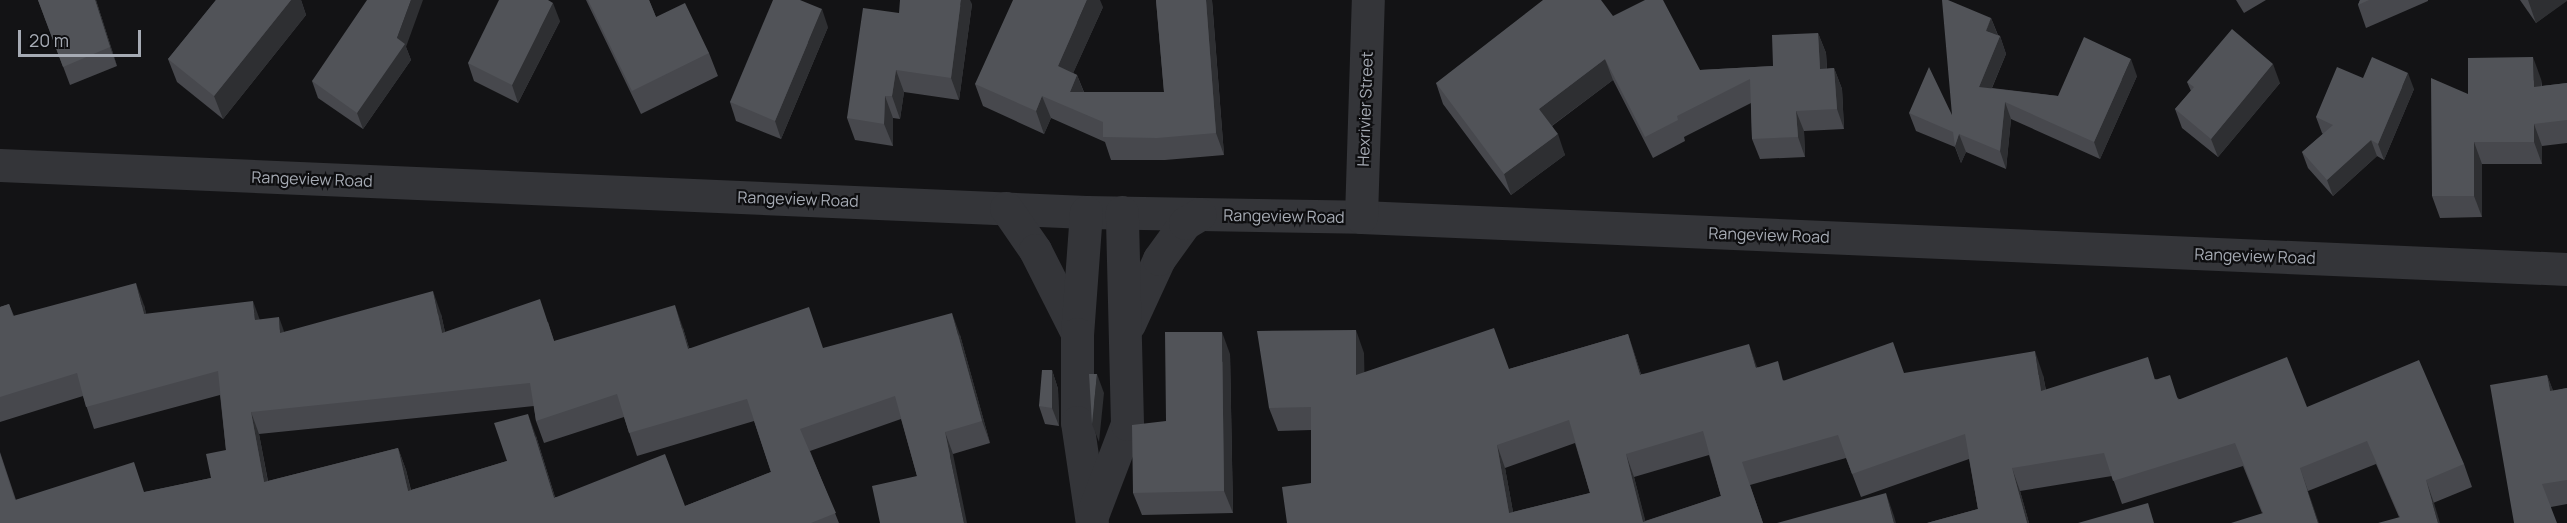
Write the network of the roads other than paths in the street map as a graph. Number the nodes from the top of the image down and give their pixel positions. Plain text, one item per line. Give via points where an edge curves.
1 (1368, 0) edge
2 (0, 165) edge
3 (1006, 208) junction
4 (1086, 212) junction
5 (1122, 212) junction
6 (1200, 214) junction
7 (1361, 217) junction
8 (2567, 269) edge
9 (1125, 332) junction
10 (1077, 334) junction
11 (1092, 519) edge

1 - 7 street, Hexrivier Street
2 - 3 street, Rangeview Road
3 - 4 street, Rangeview Road
3 - 10 street via 1035,250
4 - 5 street, Rangeview Road
4 - 10 street
5 - 6 street, Rangeview Road
5 - 9 street
6 - 7 street, Rangeview Road
6 - 9 street via 1185,223 1159,260
7 - 8 street, Rangeview Road
9 - 10 street
9 - 11 street via 1127,424
10 - 11 street via 1077,422

